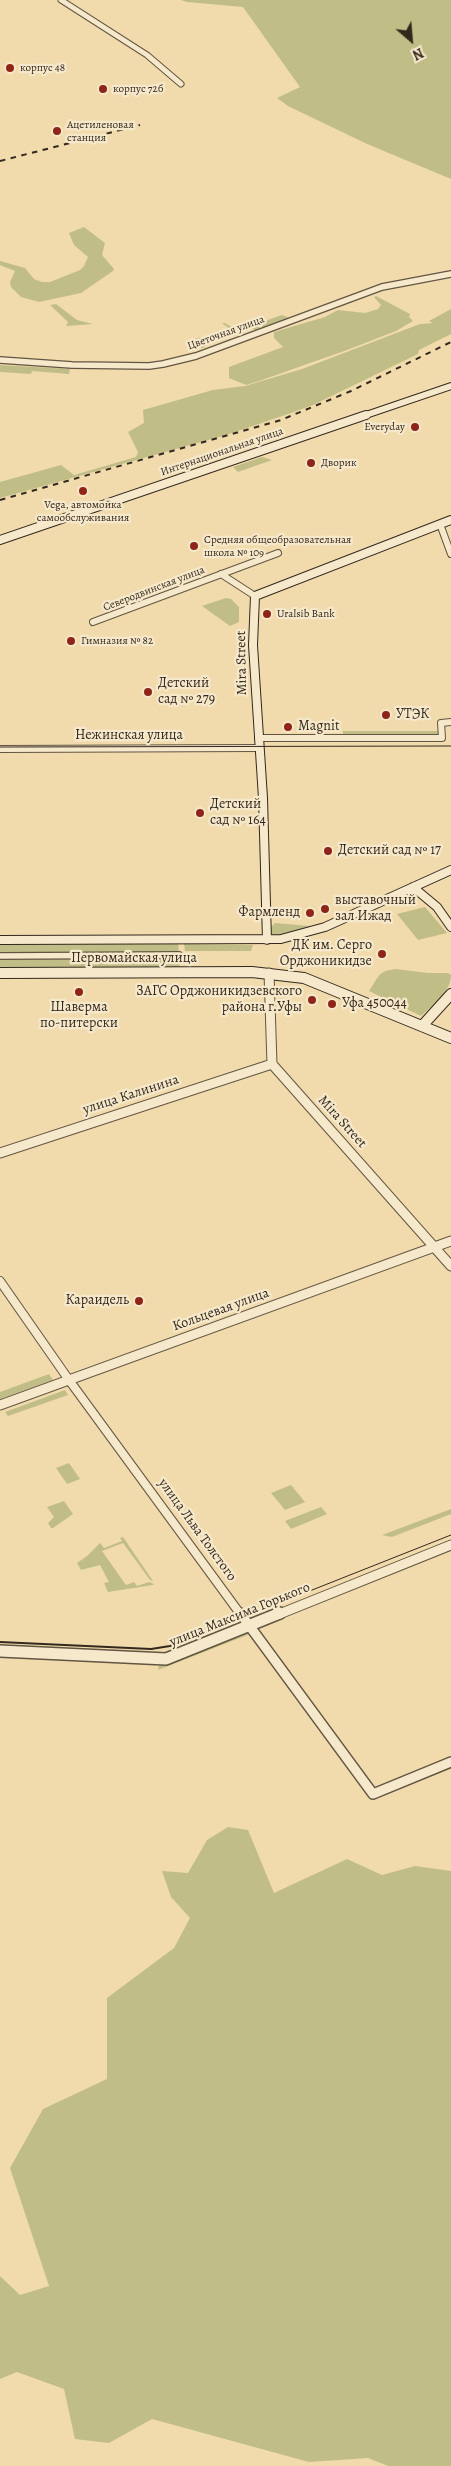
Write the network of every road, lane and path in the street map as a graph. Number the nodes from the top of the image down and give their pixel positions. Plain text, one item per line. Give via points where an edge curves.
1 (61, 0) edge
2 (181, 84) dead end
3 (451, 274) edge
4 (0, 360) edge
5 (451, 386) edge
6 (451, 520) edge
7 (440, 524) junction
8 (0, 540) edge
9 (278, 553) dead end
10 (451, 554) edge
11 (221, 574) junction
12 (254, 596) junction
13 (93, 622) dead end
14 (451, 722) edge
15 (258, 738) junction
16 (259, 748) junction
17 (0, 749) edge
18 (451, 870) edge
19 (413, 887) junction
20 (451, 927) edge
21 (0, 940) edge
22 (267, 940) junction
23 (0, 956) edge
24 (179, 956) dead end
25 (0, 973) edge
26 (269, 974) junction
27 (451, 994) edge
28 (422, 1026) junction
29 (451, 1038) edge
30 (272, 1064) junction
31 (0, 1154) edge
32 (451, 1240) edge
33 (434, 1247) junction
34 (451, 1266) edge
35 (0, 1281) edge
36 (70, 1380) junction
37 (0, 1405) edge
38 (451, 1545) edge
39 (250, 1627) junction
40 (0, 1651) edge
41 (451, 1762) edge

1 - 2 street via 147,56
3 - 4 street, Цветочная улица via 382,287 196,356 163,364 72,365
5 - 8 main road, Интернациональная улица
6 - 7 main road
7 - 10 street
7 - 12 main road
9 - 11 street, Северодвинская улица
11 - 12 street
11 - 13 street, Северодвинская улица
12 - 15 main road, Mira Street
14 - 15 street via 441,723 442,738
15 - 16 main road, Mira Street
16 - 17 street, Нежинская улица
16 - 22 main road, Mira Street
18 - 19 main road, Первомайская улица
19 - 20 main road via 437,907
19 - 22 main road, Первомайская улица via 309,933
21 - 22 main road, Первомайская улица
23 - 24 street
25 - 26 main road, Первомайская улица
26 - 28 main road, Первомайская улица via 304,978
26 - 30 street
27 - 28 main road
28 - 29 main road, Первомайская улица
30 - 31 street, улица Калинина
30 - 33 street, Mira Street
32 - 33 street, Кольцевая улица
33 - 34 street, Mira Street
33 - 36 street, Кольцевая улица
35 - 36 street, улица Льва Толстого
36 - 37 street, Кольцевая улица
36 - 39 street, улица Льва Толстого
38 - 39 street, улица Максима Горького
39 - 40 street, улица Максима Горького via 166,1659
39 - 41 street, улица Льва Толстого via 373,1794

